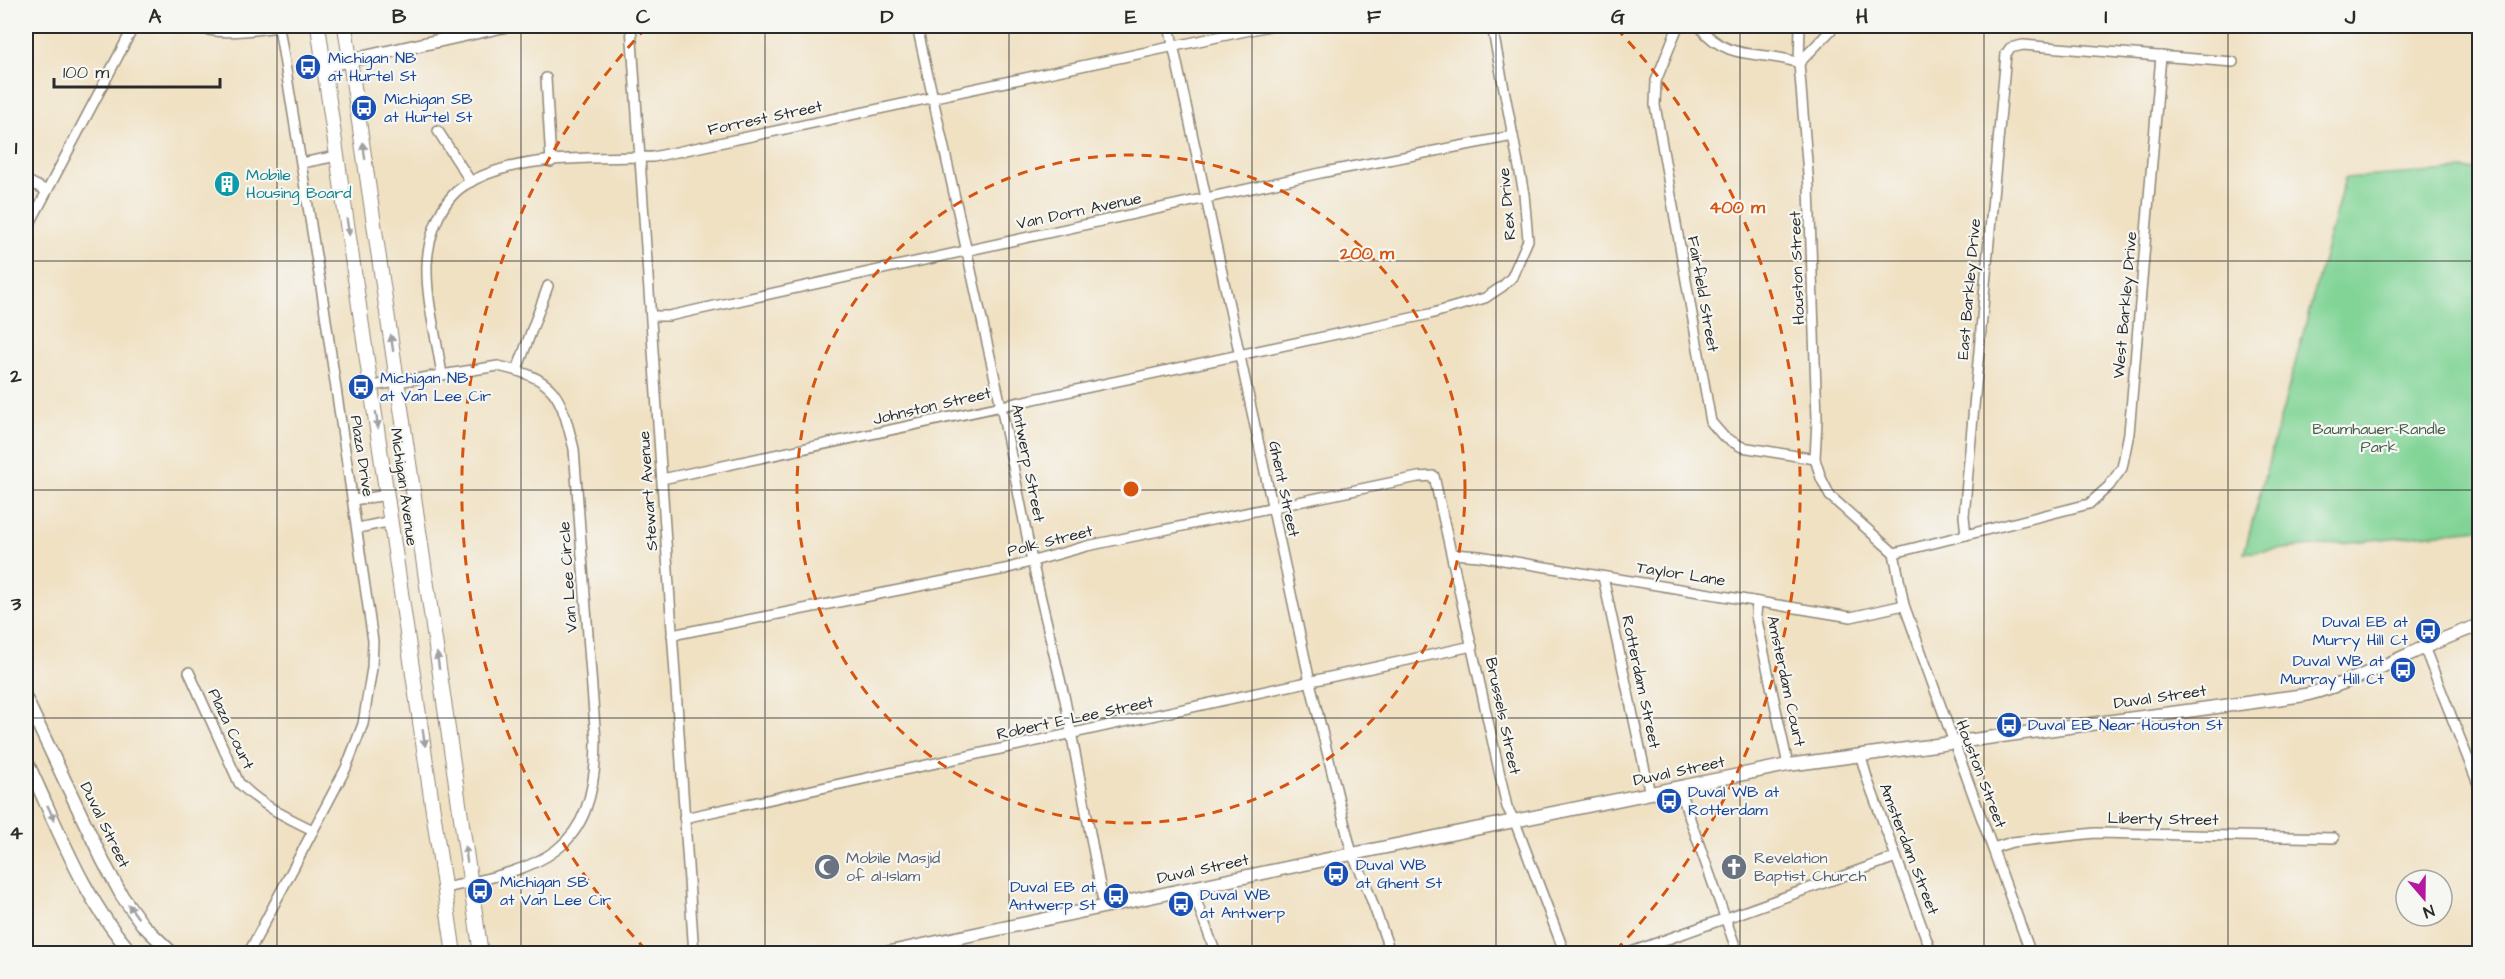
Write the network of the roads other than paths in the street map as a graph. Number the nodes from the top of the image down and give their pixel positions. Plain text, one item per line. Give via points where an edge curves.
1 (134, 26) edge
2 (191, 26) edge
3 (318, 26) edge
4 (345, 26) edge
5 (505, 26) edge
6 (632, 26) edge
7 (916, 26) edge
8 (1169, 26) edge
9 (1269, 26) edge
10 (1492, 26) edge
11 (1678, 26) edge
12 (1699, 26) edge
13 (1800, 26) edge
14 (1835, 26) edge
15 (1173, 46) junction
16 (2161, 56) junction
17 (350, 61) junction
18 (2233, 62) dead end
19 (1799, 63) junction
20 (324, 66) junction
21 (546, 78) dead end
22 (932, 97) junction
23 (438, 131) dead end
24 (1513, 136) junction
25 (337, 156) junction
26 (640, 157) junction
27 (551, 162) junction
28 (302, 163) junction
29 (26, 180) edge
30 (471, 182) junction
31 (47, 191) junction
32 (1206, 198) junction
33 (26, 231) edge
34 (966, 251) junction
35 (548, 286) dead end
36 (651, 316) junction
37 (1349, 332) joint
38 (1240, 354) junction
39 (517, 370) junction
40 (442, 375) junction
41 (398, 382) junction
42 (372, 386) junction
43 (1001, 406) junction
44 (1815, 459) junction
45 (1435, 477) joint
46 (662, 479) junction
47 (388, 495) junction
48 (353, 500) junction
49 (1273, 508) junction
50 (392, 521) junction
51 (358, 528) junction
52 (1966, 535) junction
53 (1894, 553) junction
54 (1453, 554) junction
55 (1032, 561) junction
56 (1603, 577) junction
57 (1757, 602) junction
58 (1904, 605) junction
59 (2480, 625) edge
60 (672, 635) junction
61 (1472, 646) junction
62 (2424, 647) junction
63 (189, 672) dead end
64 (1310, 682) junction
65 (26, 699) edge
66 (1072, 734) junction
67 (1953, 742) junction
68 (1860, 754) junction
69 (26, 760) edge
70 (1788, 765) junction
71 (1679, 788) junction
72 (2480, 789) edge
73 (1650, 794) junction
74 (684, 818) junction
75 (1515, 822) junction
76 (313, 830) junction
77 (2334, 838) dead end
78 (1993, 848) junction
79 (1352, 854) junction
80 (1896, 857) junction
81 (470, 882) junction
82 (444, 888) junction
83 (1192, 889) junction
84 (1104, 907) junction
85 (1725, 918) junction
86 (133, 954) edge
87 (173, 954) edge
88 (248, 954) edge
89 (454, 954) edge
90 (481, 954) edge
91 (694, 954) edge
92 (880, 954) edge
93 (1216, 954) edge
94 (1391, 954) edge
95 (1565, 954) edge
96 (1626, 954) edge
97 (1738, 954) edge
98 (1932, 954) edge
99 (2031, 954) edge

1 - 31 street
2 - 28 street, Plaza Drive via 228,33 279,27
3 - 20 main road, Michigan Avenue
4 - 17 main road, Michigan Avenue
5 - 17 street
6 - 26 street, Stewart Avenue
7 - 22 street, Antwerp Street
8 - 15 street, Ghent Street
9 - 15 street, Forrest Street
10 - 24 street, Rex Drive
11 - 44 street, Fairfield Street via 1656,81 1655,105 1710,422 1724,437 1742,447
12 - 19 street via 1737,52
13 - 19 street, Houston Street
14 - 19 street
15 - 22 street, Forrest Street
15 - 32 street, Ghent Street
16 - 18 street
16 - 52 street, West Barkley Drive via 2129,433 2122,468 2089,504
16 - 52 street, East Barkley Drive via 2023,45 2010,48 2004,61 1964,516
17 - 20 street
41 -> 17 main road, Michigan Avenue
19 - 44 street, Houston Street via 1809,187
20 - 25 main road, Michigan Avenue
21 - 27 street
22 - 26 street, Forrest Street
22 - 34 street, Antwerp Street
23 - 30 street
24 - 32 street, Van Dorn Avenue
24 - 37 street, Rex Drive via 1528,240 1512,277 1485,298 1466,305
25 - 28 street
25 -> 42 main road, Michigan Avenue
26 - 27 street, Forrest Street
26 - 36 street, Stewart Avenue
27 - 30 street, Forrest Street via 492,171
28 - 48 street, Plaza Drive
29 - 31 street
30 - 40 street, Forrest Street via 448,202 430,244 428,285
31 - 33 street
32 - 34 street, Van Dorn Avenue
32 - 38 street, Ghent Street
34 - 36 street, Van Dorn Avenue via 669,316
34 - 43 street, Antwerp Street
35 - 39 street
36 - 46 street, Stewart Avenue
37 - 38 street, Johnston Street
38 - 43 street, Johnston Street
38 - 49 street, Ghent Street
39 - 40 street, Van Lee Circle via 498,366
39 - 81 street, Van Lee Circle via 544,381 555,392 564,408 574,449 596,763 584,818 572,836 539,862
40 - 41 street, Van Lee Circle
41 - 42 street, Van Lee Circle
81 -> 41 main road, Michigan Avenue
42 -> 47 main road, Michigan Avenue
43 - 46 street, Johnston Street
43 - 55 street, Antwerp Street
44 - 53 street, Houston Street via 1830,495
45 - 49 street, Polk Street via 1418,477
45 - 54 street, Brussels Street
46 - 60 street, Stewart Avenue
47 - 48 street
47 - 50 main road, Michigan Avenue
48 - 51 street, Plaza Drive
49 - 55 street, Polk Street
49 - 64 street, Ghent Street
50 - 51 street
50 -> 82 main road, Michigan Avenue
51 - 76 street, Plaza Drive via 373,641 368,698 363,724 345,768
52 - 53 street, West Barkley Drive
53 - 58 street, Houston Street
54 - 56 street, Taylor Lane
54 - 61 street, Brussels Street
55 - 60 street, Polk Street
55 - 66 street, Antwerp Street
56 - 57 street, Taylor Lane
56 - 73 street, Rotterdam Street
57 - 58 street, Taylor Lane via 1851,617
57 - 70 street, Amsterdam Court via 1755,616
58 - 67 street, Houston Street
59 - 62 street, Duval Street
60 - 74 street, Stewart Avenue
61 - 64 street, Robert E Lee Street
61 - 75 street, Brussels Street via 1507,807
62 - 67 street, Duval Street via 2358,678 2305,695
62 - 72 street
63 - 76 street, Plaza Court via 240,783 273,811
64 - 66 street, Robert E Lee Street
64 - 79 street, Ghent Street
87 -> 65 street, Duval Street via 142,924 122,896
66 - 74 street, Robert E Lee Street
66 - 84 street, Antwerp Street
67 - 68 street, Duval Street
67 - 78 street, Houston Street
68 - 70 street, Duval Street
68 - 80 street, Amsterdam Street
69 -> 86 street via 85,884
70 - 71 street, Duval Street
71 - 73 street, Duval Street
71 - 85 street
73 - 75 street, Duval Street
74 - 91 street, Stewart Avenue
75 - 79 street, Duval Street
75 - 95 street, Brussels Street
76 - 88 street, Plaza Drive
77 - 78 street, Liberty Street via 2095,833 2012,842
78 - 99 street, Houston Street
79 - 83 street, Duval Street
79 - 94 street, Ghent Street
80 - 85 street
80 - 98 street, Amsterdam Street
81 - 82 street, Van Lee Circle
81 - 90 main road, Michigan Avenue
82 - 89 main road, Michigan Avenue
83 - 84 street, Duval Street
83 - 93 street
84 - 92 street, Duval Street
85 - 96 street
85 - 97 street

